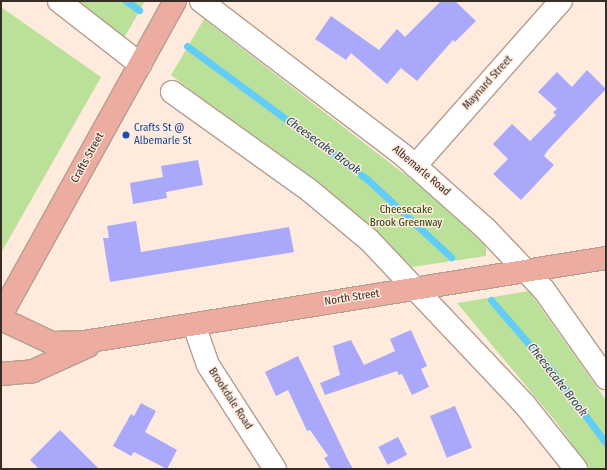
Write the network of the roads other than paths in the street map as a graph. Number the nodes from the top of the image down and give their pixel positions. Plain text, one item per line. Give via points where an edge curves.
1 (59, 1) edge
2 (175, 1) edge
3 (201, 1) edge
4 (561, 1) edge
5 (140, 64) junction
6 (172, 92) dead end
7 (415, 166) junction
8 (606, 258) edge
9 (527, 271) junction
10 (416, 288) junction
11 (1, 315) edge
12 (1, 319) edge
13 (194, 324) junction
14 (98, 340) junction
15 (1, 374) edge
16 (606, 378) edge
17 (275, 469) edge
18 (576, 469) edge

1 - 5 street
2 - 5 main road, Crafts Street
3 - 7 street, Albemarle Road
4 - 7 street, Maynard Street
5 - 11 main road, Crafts Street
6 - 10 street via 324,202 360,231
7 - 9 street, Albemarle Road
8 - 9 main road, North Street
9 - 10 main road, North Street
9 - 16 street, Albemarle Road via 551,298
10 - 13 main road, North Street
10 - 18 street via 525,405
12 - 14 main road, North Street via 52,342
13 - 14 main road, North Street
13 - 17 street, Brookdale Road via 208,365
14 - 15 main road, North Street via 33,371

